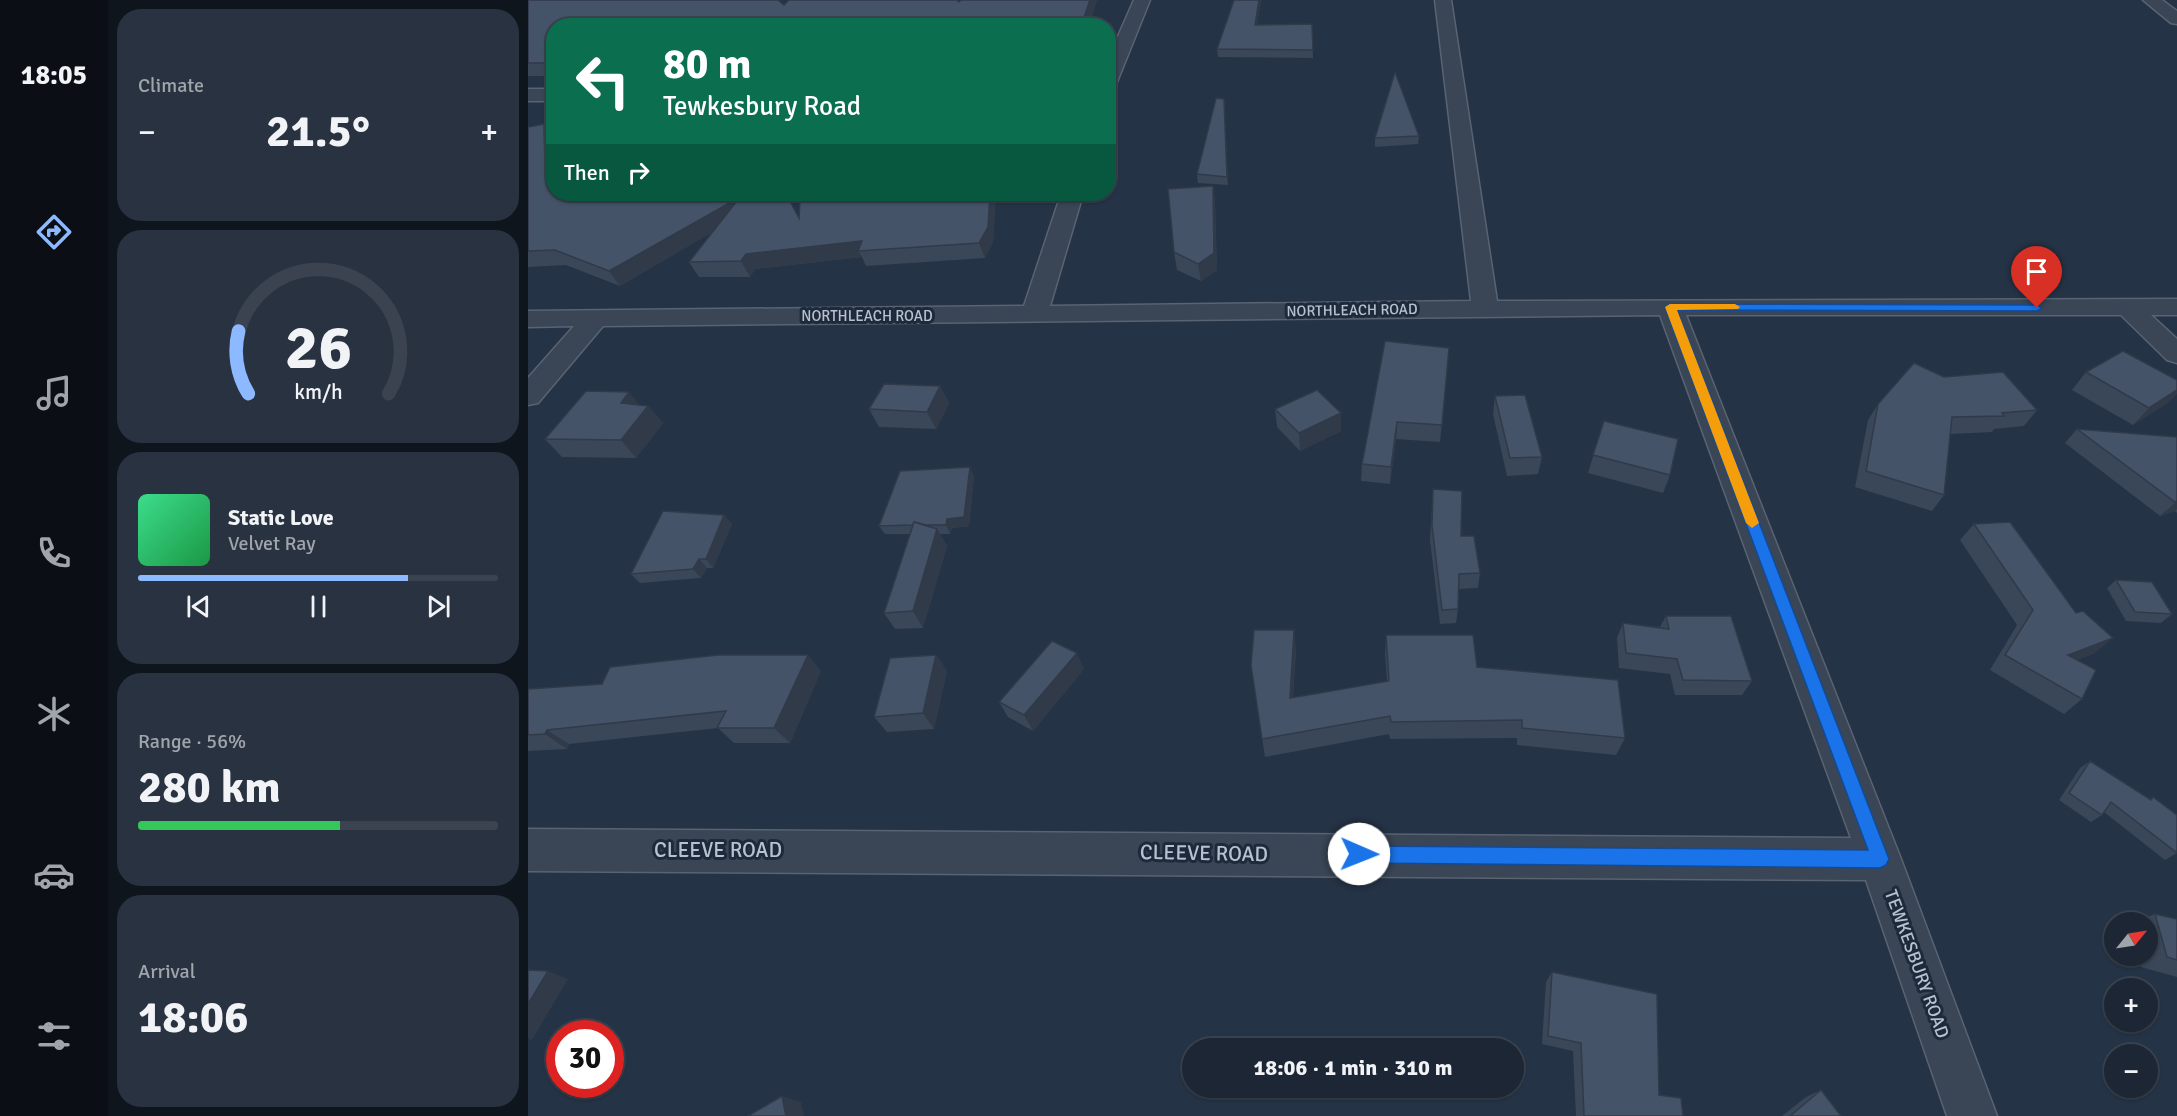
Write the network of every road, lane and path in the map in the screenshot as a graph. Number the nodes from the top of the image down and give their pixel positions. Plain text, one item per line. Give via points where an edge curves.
1 (1142, 0) edge
2 (1443, 0) edge
3 (2151, 0) edge
4 (2177, 19) edge
5 (1116, 63) edge
6 (528, 95) edge
7 (546, 95) edge
8 (1070, 201) edge
9 (1670, 307) junction
10 (2177, 308) edge
11 (1485, 309) junction
12 (2129, 309) junction
13 (1035, 315) junction
14 (596, 318) junction
15 (528, 319) edge
16 (2177, 354) edge
17 (528, 396) edge
18 (528, 850) edge
19 (1880, 859) junction
20 (1972, 1116) edge

1 - 5 street
2 - 11 street
3 - 4 street
6 - 7 street
8 - 13 street
9 - 11 street, NORTHLEACH ROAD
9 - 12 street, NORTHLEACH ROAD
9 - 19 street, TEWKESBURY ROAD
10 - 12 street, NORTHLEACH ROAD
11 - 13 street, NORTHLEACH ROAD
12 - 16 street
13 - 14 street, NORTHLEACH ROAD
14 - 15 street, NORTHLEACH ROAD
14 - 17 street
18 - 19 street, CLEEVE ROAD
19 - 20 street, TEWKESBURY ROAD

